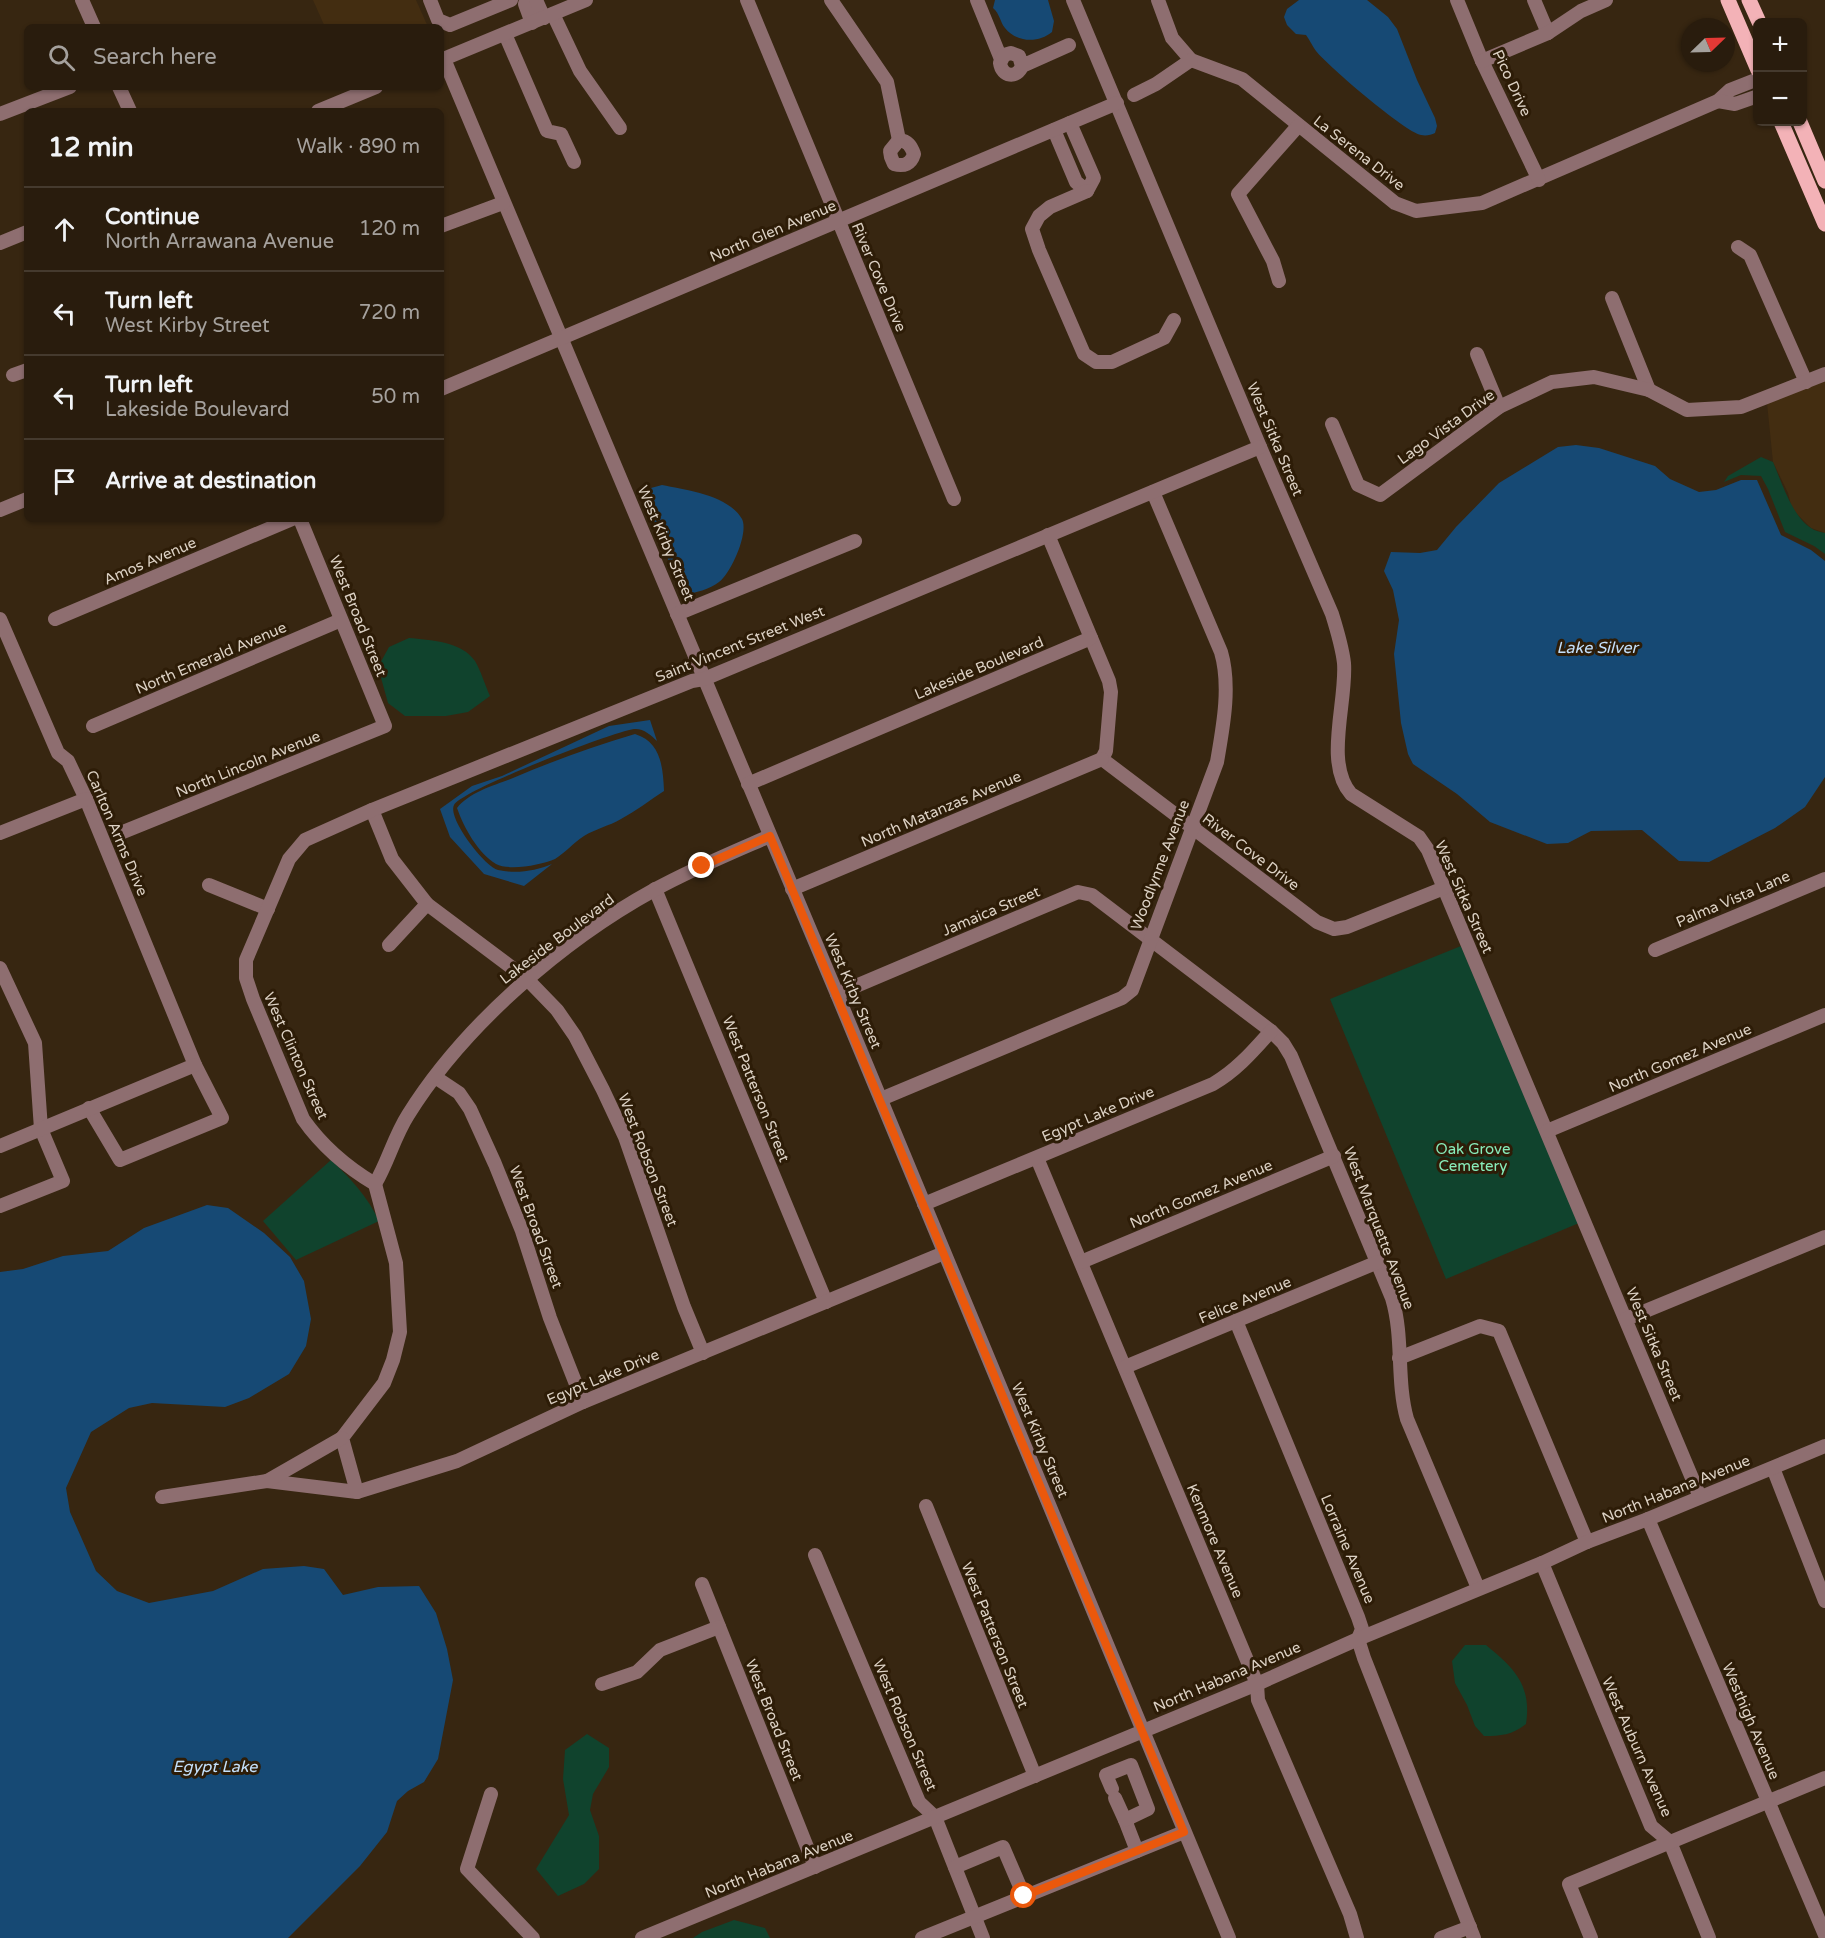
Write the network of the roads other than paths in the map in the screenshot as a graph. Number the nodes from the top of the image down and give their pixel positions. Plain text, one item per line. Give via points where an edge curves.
1 (82, 0) edge
2 (430, 0) edge
3 (510, 0) edge
4 (526, 0) edge
5 (536, 0) edge
6 (586, 0) edge
7 (747, 0) edge
8 (831, 0) edge
9 (977, 0) edge
10 (1073, 0) edge
11 (1158, 0) edge
12 (1456, 0) edge
13 (1534, 0) edge
14 (1606, 0) edge
15 (1728, 0) edge
16 (1749, 0) edge
17 (543, 18) junction
18 (1757, 18) edge
19 (93, 24) edge
20 (1548, 33) junction
21 (505, 34) junction
22 (1069, 45) dead end
23 (444, 58) edge
24 (1753, 58) edge
25 (1191, 60) junction
26 (1482, 61) junction
27 (444, 64) edge
28 (1753, 81) edge
29 (62, 90) edge
30 (120, 90) edge
31 (369, 90) edge
32 (1134, 95) dead end
33 (1753, 98) edge
34 (1718, 101) junction
35 (1117, 103) junction
36 (129, 108) edge
37 (325, 108) edge
38 (0, 114) edge
39 (1070, 123) junction
40 (1298, 126) junction
41 (1783, 126) edge
42 (1802, 126) edge
43 (620, 128) dead end
44 (1054, 130) junction
45 (899, 140) dead end
46 (574, 162) dead end
47 (1539, 180) junction
48 (1825, 181) edge
49 (1087, 191) junction
50 (503, 203) junction
51 (838, 221) junction
52 (1825, 224) edge
53 (444, 225) edge
54 (24, 233) edge
55 (0, 243) edge
56 (1738, 247) dead end
57 (1279, 281) dead end
58 (1612, 298) dead end
59 (1174, 320) dead end
60 (562, 337) junction
61 (1477, 354) dead end
62 (24, 371) edge
63 (1825, 374) edge
64 (13, 375) dead end
65 (1806, 382) junction
66 (444, 387) edge
67 (1649, 390) junction
68 (1499, 407) junction
69 (1332, 424) dead end
70 (1260, 447) junction
71 (1153, 492) junction
72 (954, 499) dead end
73 (24, 500) edge
74 (0, 510) edge
75 (285, 522) edge
76 (301, 522) edge
77 (1048, 536) junction
78 (855, 541) dead end
79 (677, 614) junction
80 (0, 619) edge
81 (55, 620) dead end
82 (341, 620) junction
83 (1091, 638) junction
84 (704, 679) junction
85 (93, 726) dead end
86 (384, 726) joint
87 (1102, 759) junction
88 (748, 784) junction
89 (86, 799) junction
90 (372, 810) junction
91 (1192, 829) junction
92 (123, 832) dead end
93 (0, 833) edge
94 (770, 836) junction
95 (1825, 879) edge
96 (209, 885) dead end
97 (1444, 888) junction
98 (655, 889) junction
99 (792, 889) junction
100 (427, 903) junction
101 (268, 909) junction
102 (1150, 939) junction
103 (389, 945) dead end
104 (1654, 950) dead end
105 (0, 968) edge
106 (527, 979) junction
107 (837, 994) junction
108 (1825, 1015) edge
109 (1271, 1031) junction
110 (195, 1065) junction
111 (435, 1077) junction
112 (880, 1099) junction
113 (89, 1108) junction
114 (41, 1129) junction
115 (1547, 1131) junction
116 (0, 1146) edge
117 (1334, 1156) junction
118 (1037, 1158) junction
119 (375, 1184) junction
120 (924, 1204) junction
121 (0, 1206) edge
122 (1825, 1237) edge
123 (944, 1253) junction
124 (1081, 1262) junction
125 (1378, 1262) junction
126 (826, 1302) junction
127 (1626, 1319) junction
128 (1236, 1321) junction
129 (703, 1353) junction
130 (1399, 1358) junction
131 (1125, 1367) junction
132 (583, 1402) junction
133 (342, 1438) junction
134 (1825, 1446) edge
135 (1773, 1468) junction
136 (267, 1481) junction
137 (357, 1492) junction
138 (162, 1497) dead end
139 (1700, 1497) junction
140 (926, 1506) dead end
141 (1648, 1519) junction
142 (1587, 1542) junction
143 (815, 1555) dead end
144 (1542, 1563) junction
145 (702, 1584) dead end
146 (1478, 1588) junction
147 (1825, 1601) edge
148 (719, 1627) junction
149 (1358, 1639) junction
150 (602, 1684) dead end
151 (1257, 1684) junction
152 (1142, 1732) junction
153 (1035, 1776) junction
154 (1825, 1778) edge
155 (490, 1794) dead end
156 (1767, 1802) junction
157 (935, 1817) junction
158 (1125, 1820) junction
159 (1184, 1832) junction
160 (1670, 1842) junction
161 (1137, 1851) junction
162 (955, 1867) junction
163 (815, 1868) junction
164 (1024, 1896) junction
165 (974, 1916) junction
166 (1472, 1932) edge
167 (1825, 1935) edge
168 (533, 1938) edge
169 (642, 1938) edge
170 (922, 1938) edge
171 (983, 1938) edge
172 (1228, 1938) edge
173 (1357, 1938) edge
174 (1441, 1938) edge
175 (1591, 1938) edge
176 (1709, 1938) edge

1 - 19 street
2 - 3 street via 438,20 450,25
4 - 17 street via 525,4
5 - 17 street
6 - 17 street
7 - 51 street, River Cove Drive
8 - 45 street via 886,82
9 - 22 street via 1001,59 1006,54 1016,54 1022,66
10 - 35 street, West Sitka Street
11 - 25 street, La Serena Drive via 1172,38
12 - 26 street, Pico Drive
13 - 20 street
14 - 20 street
15 - 24 main road
16 - 18 main road
17 - 21 street
17 - 43 street
20 - 26 street
21 - 23 street
21 - 46 street via 547,130 561,134
25 - 32 street
25 - 40 street, La Serena Drive via 1242,79
26 - 47 street, Pico Drive
27 - 50 street, West Kirby Street
28 - 34 street, La Serena Drive via 1730,90
29 - 38 street
30 - 36 street
31 - 37 street
33 - 34 street, La Serena Drive via 1735,104
34 - 47 street, La Serena Drive
35 - 39 street, North Glen Avenue
35 - 70 street, West Sitka Street
39 - 44 street, North Glen Avenue
39 - 49 street via 1094,177
40 - 47 street, La Serena Drive via 1395,203 1416,211 1482,204
40 - 57 street via 1239,194
41 - 52 main road
42 - 48 main road
44 - 49 street via 1076,182
44 - 51 street, North Glen Avenue
49 - 59 street via 1050,207 1032,229 1084,354 1096,362 1112,362 1164,338
50 - 53 street
50 - 60 street, West Kirby Street
51 - 60 street, North Glen Avenue
51 - 72 street, River Cove Drive
54 - 55 street
56 - 65 street via 1750,255
58 - 67 street
60 - 66 street, North Glen Avenue
60 - 79 street, West Kirby Street
61 - 68 street
62 - 64 street
63 - 65 street, Lago Vista Drive
65 - 67 street, Lago Vista Drive via 1742,406 1687,410
67 - 68 street, Lago Vista Drive via 1594,377 1552,382
68 - 69 street, Lago Vista Drive via 1380,495 1358,484
70 - 71 street, Saint Vincent Street West
70 - 97 street, West Sitka Street via 1332,614 1339,639 1344,690 1338,754 1344,785 1351,794 1419,837
71 - 77 street, Saint Vincent Street West
71 - 91 street, Woodlynne Avenue via 1225,666 1217,762
73 - 74 street
75 - 81 street, Amos Avenue
76 - 82 street, West Broad Street
77 - 83 street
77 - 84 street, Saint Vincent Street West
78 - 79 street
79 - 84 street, West Kirby Street
80 - 89 street, Carlton Arms Drive via 58,753 68,761
82 - 85 street, North Emerald Avenue
82 - 86 street, West Broad Street
83 - 87 street via 1111,692
83 - 88 street, Lakeside Boulevard
84 - 88 street, West Kirby Street
84 - 90 street, Saint Vincent Street West
86 - 92 street, North Lincoln Avenue
87 - 91 street, River Cove Drive
87 - 99 street, North Matanzas Avenue
88 - 94 street, West Kirby Street
89 - 93 street
89 - 110 street, Carlton Arms Drive
90 - 100 street, West Robson Street via 392,859
90 - 101 street, Saint Vincent Street West via 305,840 289,859
91 - 97 street, River Cove Drive via 1317,922 1334,929
91 - 102 street, Woodlynne Avenue
94 - 98 street, Lakeside Boulevard
94 - 99 street, West Kirby Street
95 - 104 street, Palma Vista Lane
96 - 101 street
97 - 115 street, West Sitka Street
98 - 106 street, Lakeside Boulevard via 608,917
98 - 126 street, West Patterson Street
99 - 107 street, West Kirby Street
100 - 103 street
100 - 106 street, West Robson Street
101 - 119 street, West Clinton Street via 246,960 246,978 253,999 303,1119 313,1134 355,1172
102 - 107 street, Jamaica Street via 1092,895 1078,892
102 - 109 street, West Marquette Avenue
102 - 112 street, Woodlynne Avenue via 1132,990 1122,998
105 - 114 street via 35,1043
106 - 111 street, Lakeside Boulevard
106 - 129 street, West Robson Street via 563,1018 603,1090 636,1166
107 - 112 street, West Kirby Street
108 - 115 street, North Gomez Avenue
109 - 117 street, West Marquette Avenue via 1291,1056
109 - 118 street, Egypt Lake Drive via 1228,1076
110 - 113 street
110 - 113 street, Carlton Arms Drive via 222,1118 120,1160
111 - 119 street, Lakeside Boulevard via 408,1114
111 - 132 street, West Broad Street via 459,1094 470,1108 522,1231
112 - 120 street, West Kirby Street
113 - 114 street
114 - 116 street
114 - 121 street via 63,1181
115 - 127 street, West Sitka Street
117 - 124 street, North Gomez Avenue
117 - 125 street, West Marquette Avenue
118 - 120 street, Egypt Lake Drive
118 - 124 street, Kenmore Avenue
119 - 133 street via 396,1263 400,1332 384,1383
120 - 123 street, West Kirby Street
122 - 127 street
123 - 126 street, Egypt Lake Drive
123 - 152 street, West Kirby Street
124 - 131 street, Kenmore Avenue
125 - 128 street, Felice Avenue
125 - 130 street, West Marquette Avenue via 1398,1318
126 - 129 street, Egypt Lake Drive
127 - 139 street, West Sitka Street
128 - 131 street, Felice Avenue
128 - 149 street, Lorraine Avenue via 1358,1617 1362,1629
129 - 132 street, Egypt Lake Drive
130 - 142 street via 1480,1326 1499,1331
130 - 146 street, West Marquette Avenue via 1407,1419
131 - 151 street, Kenmore Avenue
132 - 137 street, Egypt Lake Drive via 457,1461
133 - 136 street, Egypt Lake Drive
133 - 137 street
134 - 135 street, North Habana Avenue
135 - 139 street, North Habana Avenue
135 - 147 street
136 - 137 street, Egypt Lake Drive
136 - 138 street, Egypt Lake Drive
139 - 141 street, North Habana Avenue
140 - 153 street, West Patterson Street
141 - 142 street, North Habana Avenue
141 - 156 street, Westhigh Avenue
142 - 144 street, North Habana Avenue
143 - 157 street, West Robson Street via 919,1802
144 - 146 street, North Habana Avenue
144 - 160 street, West Auburn Avenue via 1651,1826
145 - 148 street, West Broad Street
146 - 149 street, North Habana Avenue
148 - 150 street via 660,1650 637,1672
148 - 163 street, West Broad Street
149 - 151 street, North Habana Avenue
149 - 166 street, Lorraine Avenue
151 - 152 street, North Habana Avenue
151 - 173 street, Kenmore Avenue via 1258,1700
152 - 153 street, North Habana Avenue
152 - 159 street, West Kirby Street
153 - 157 street, North Habana Avenue
154 - 156 street
155 - 168 street via 467,1869
156 - 160 street
156 - 167 street, Westhigh Avenue
157 - 162 street, West Robson Street
157 - 163 street, North Habana Avenue
158 - 158 street via 1149,1809 1131,1765 1106,1775
158 - 161 street
159 - 161 street
159 - 172 street, West Kirby Street
160 - 175 street via 1569,1884
160 - 176 street, West Auburn Avenue
161 - 164 street
162 - 164 street via 1004,1847
162 - 165 street, West Robson Street
163 - 169 street, North Habana Avenue
164 - 165 street
165 - 170 street
165 - 171 street, West Robson Street
166 - 174 street

